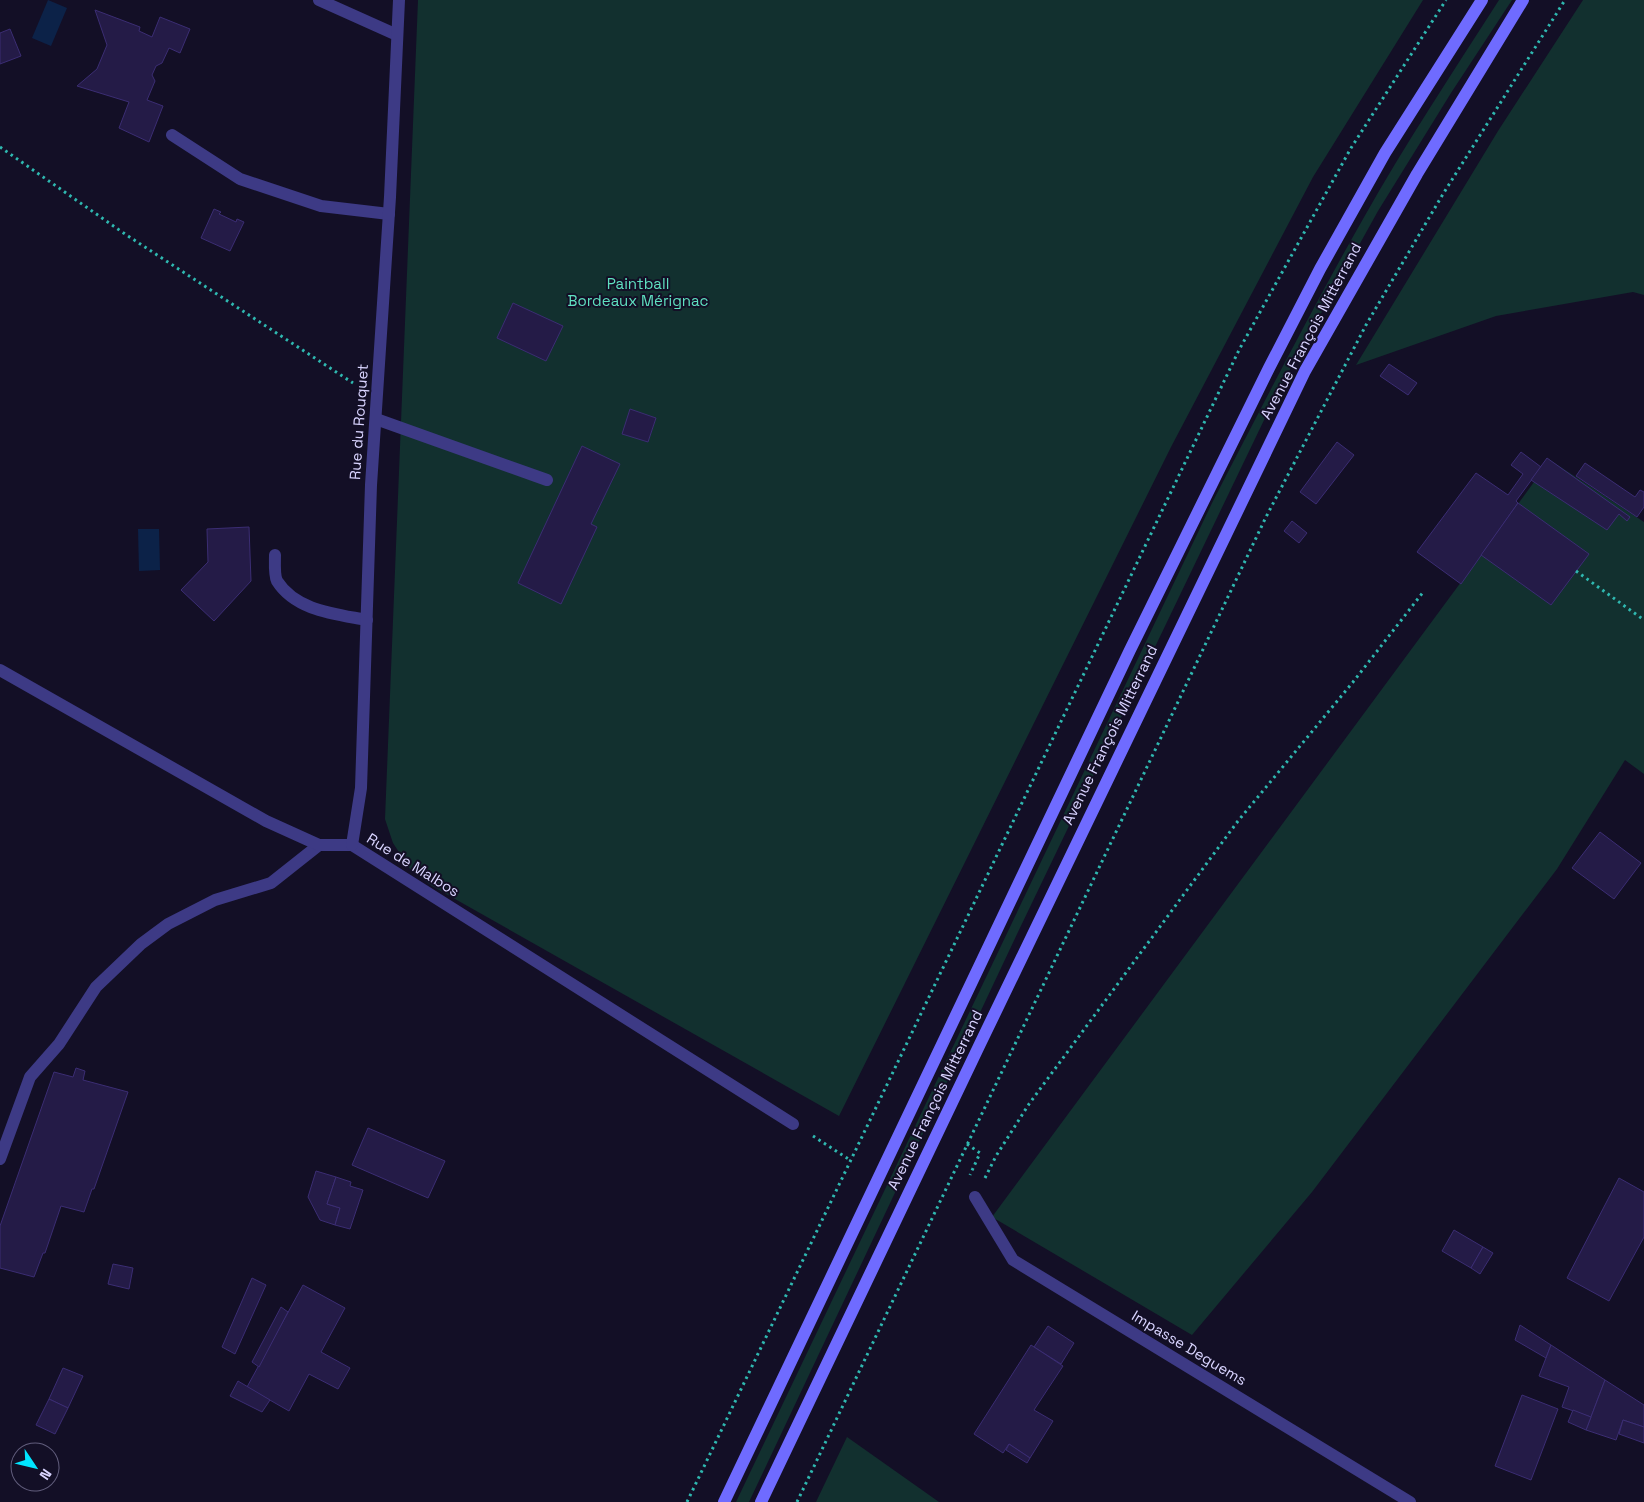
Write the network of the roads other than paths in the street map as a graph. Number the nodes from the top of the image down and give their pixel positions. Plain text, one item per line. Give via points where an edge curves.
1 (319, 0) edge
2 (399, 0) edge
3 (1482, 0) edge
4 (1523, 0) edge
5 (397, 35) junction
6 (172, 134) dead end
7 (389, 214) junction
8 (376, 419) junction
9 (547, 480) dead end
10 (275, 555) dead end
11 (367, 620) junction
12 (0, 670) edge
13 (319, 845) junction
14 (352, 845) junction
15 (793, 1124) road end
16 (0, 1160) edge
17 (975, 1197) road end
18 (724, 1502) edge
19 (761, 1502) edge
20 (1410, 1502) edge

1 - 5 street
2 - 5 street, Rue du Rouquet
3 - 18 main road, Avenue François Mitterrand via 1385,153 1269,368 1130,650
4 - 19 main road, Avenue François Mitterrand via 1417,174 1305,371
5 - 7 street, Rue du Rouquet
6 - 7 street via 240,179 321,206
7 - 8 street, Rue du Rouquet
8 - 9 street
8 - 11 street, Rue du Rouquet
10 - 11 street via 276,580 290,595 308,607
11 - 14 street, Rue du Rouquet via 361,788
12 - 13 street, Rue de Malbos via 266,821
13 - 14 street, Rue de Malbos
13 - 16 street via 272,883 215,900 168,924 141,944 96,987 59,1044 30,1077
14 - 15 street, Rue de Malbos
17 - 20 street, Impasse Deguems via 1013,1260

